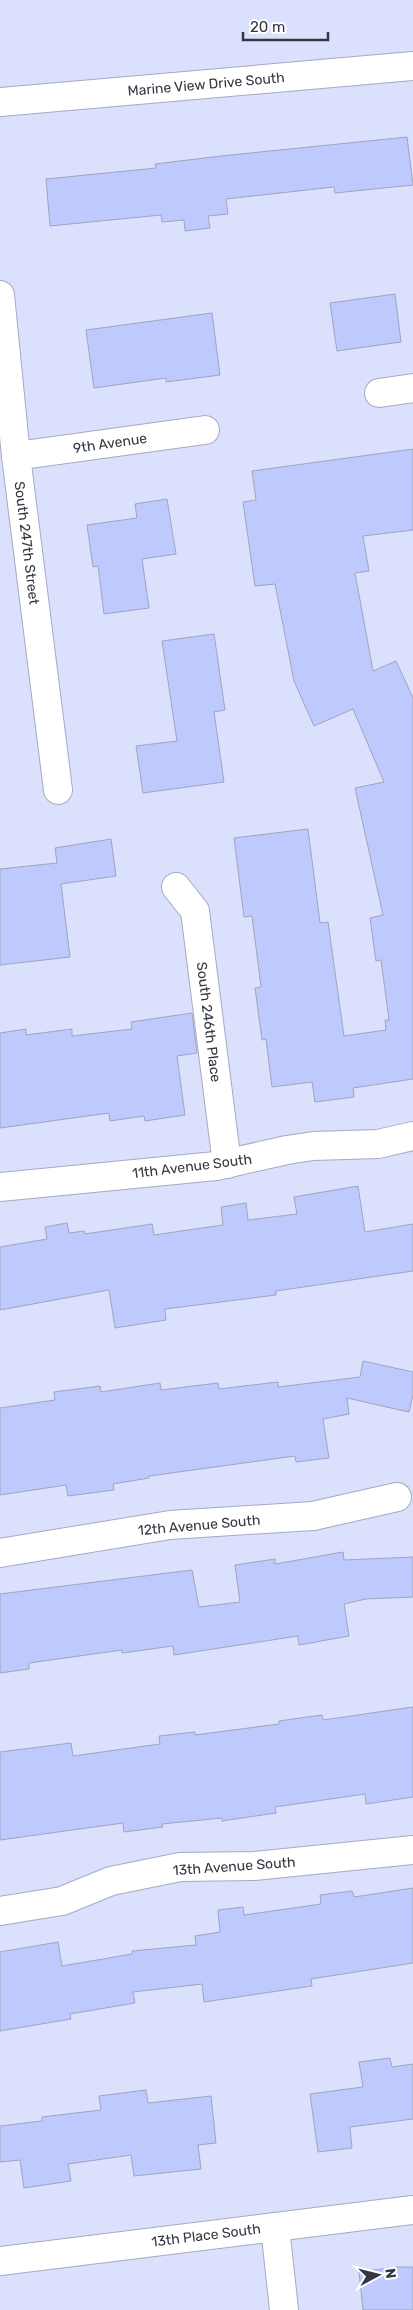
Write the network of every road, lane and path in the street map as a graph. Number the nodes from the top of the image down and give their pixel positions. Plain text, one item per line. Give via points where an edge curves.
1 (413, 66) edge
2 (0, 102) edge
3 (0, 295) edge
4 (413, 388) edge
5 (380, 393) dead end
6 (205, 430) dead end
7 (16, 456) junction
8 (58, 790) dead end
9 (176, 888) dead end
10 (413, 1136) edge
11 (227, 1164) junction
12 (0, 1187) edge
13 (397, 1497) dead end
14 (0, 1552) edge
15 (413, 1850) edge
16 (0, 1911) edge
17 (413, 2210) edge
18 (275, 2226) junction
19 (0, 2261) edge
20 (284, 2310) edge

1 - 2 street, Marine View Drive South
3 - 7 street, South 247th Street
4 - 5 street
6 - 7 street, 9th Avenue
7 - 8 street, South 247th Street
9 - 11 street, South 246th Place via 195,912
10 - 11 street, 11th Avenue South via 378,1144 294,1149
11 - 12 street, 11th Avenue South
13 - 14 street, 12th Avenue South via 313,1516 170,1525
15 - 16 street, 13th Avenue South via 254,1866 180,1867 111,1881 62,1901
17 - 18 street, 13th Place South
18 - 19 street, 13th Place South
18 - 20 street

